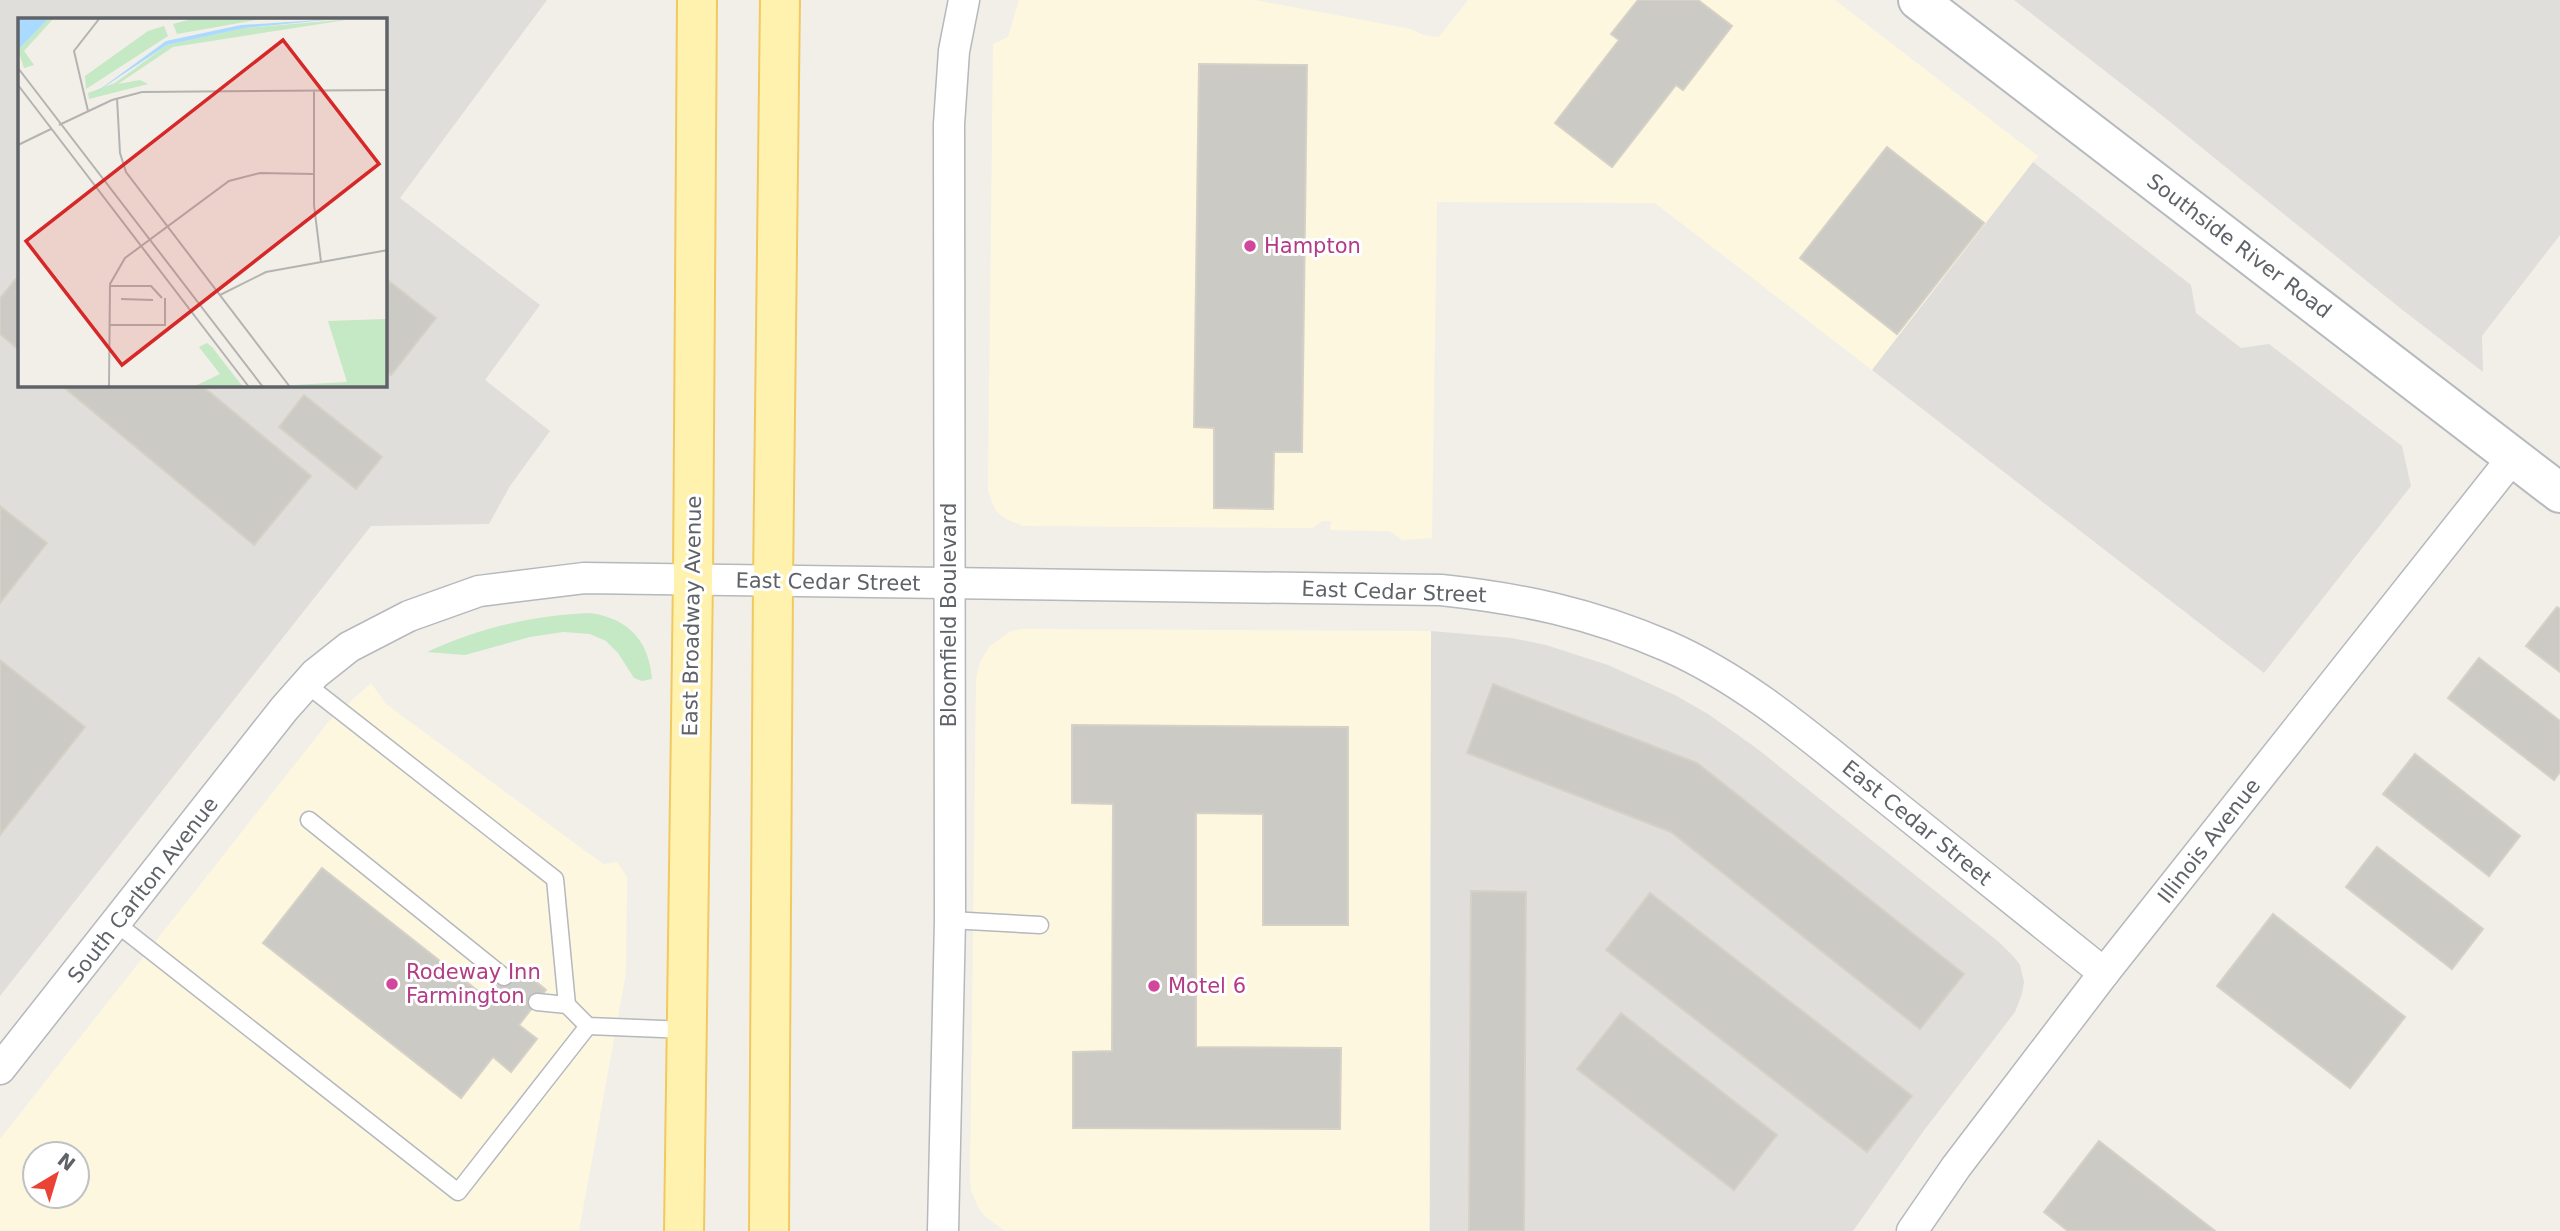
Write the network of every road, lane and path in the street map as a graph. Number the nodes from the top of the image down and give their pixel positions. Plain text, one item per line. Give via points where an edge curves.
1 (697, 0) edge
2 (780, 0) edge
3 (964, 0) edge
4 (1918, 0) edge
5 (2514, 456) junction
6 (2560, 493) edge
7 (693, 579) junction
8 (773, 581) junction
9 (949, 583) junction
10 (306, 684) junction
11 (309, 820) dead end
12 (950, 920) junction
13 (117, 923) junction
14 (1040, 925) dead end
15 (2104, 973) junction
16 (504, 977) dead end
17 (537, 1002) dead end
18 (567, 1005) junction
19 (588, 1026) junction
20 (687, 1030) junction
21 (0, 1069) edge
22 (684, 1231) edge
23 (769, 1231) edge
24 (943, 1231) edge
25 (1912, 1231) edge

1 - 7 main road, East Broadway Avenue
2 - 8 main road
3 - 9 street, Bloomfield Boulevard via 954,51 949,124
4 - 5 main road, Southside River Road
5 - 6 main road, Southside River Road
5 - 15 street, Illinois Avenue
7 - 8 street, East Cedar Street
7 - 10 street, East Cedar Street via 584,578 479,591 409,616 349,647
7 - 20 main road, East Broadway Avenue
8 - 9 street, East Cedar Street
8 - 23 main road
9 - 12 street, Bloomfield Boulevard
9 - 15 street, East Cedar Street via 1441,590 1547,605 1610,623 1720,673 1779,712
10 - 13 street, South Carlton Avenue
10 - 18 lane via 555,879
11 - 16 lane
12 - 14 lane
12 - 24 street, Bloomfield Boulevard
13 - 19 lane via 458,1192
13 - 21 street, South Carlton Avenue
15 - 25 street, Illinois Avenue
17 - 18 lane
18 - 19 lane
19 - 20 lane
20 - 22 main road, East Broadway Avenue

